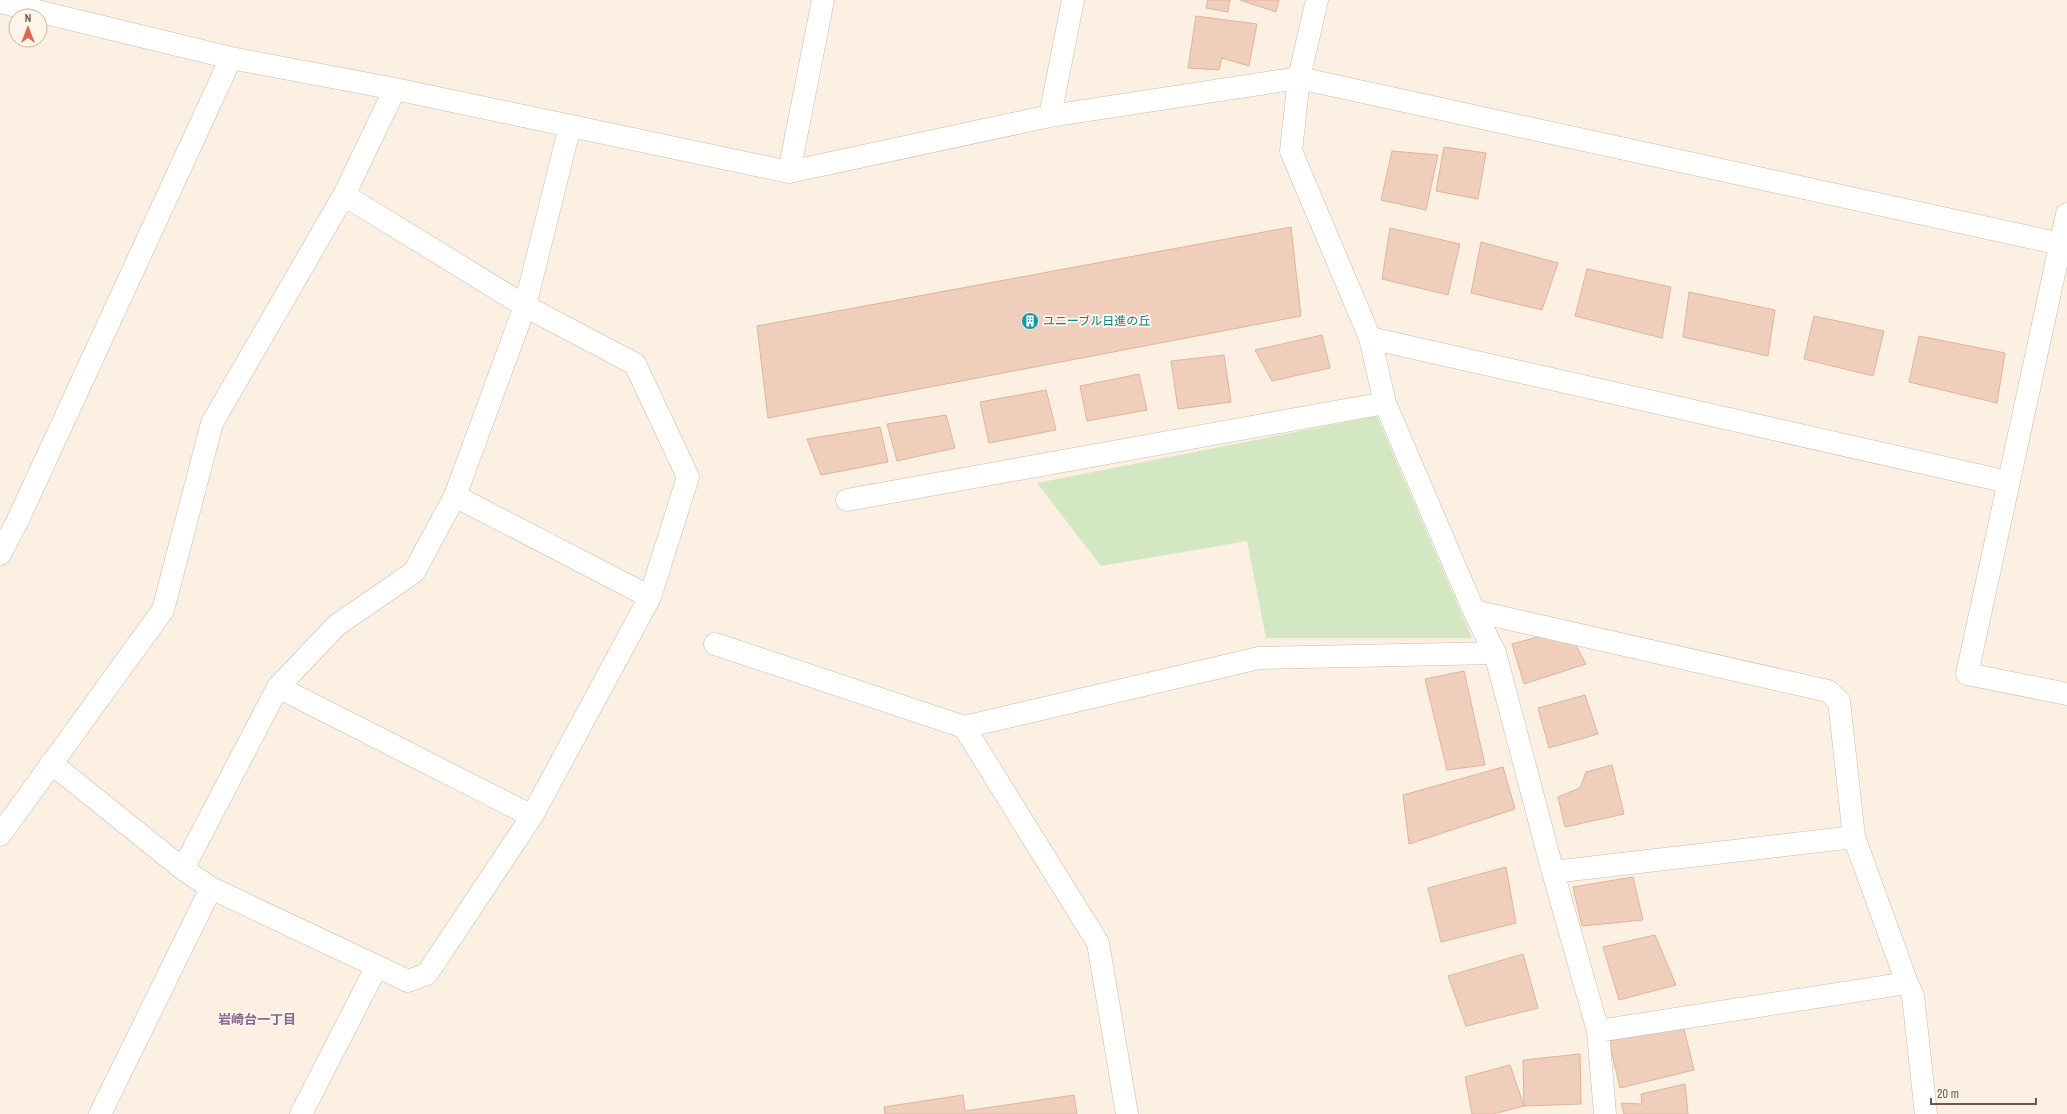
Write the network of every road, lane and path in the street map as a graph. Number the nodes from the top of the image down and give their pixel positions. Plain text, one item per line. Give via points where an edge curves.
1 (824, 0) edge
2 (1074, 0) edge
3 (1317, 0) edge
4 (0, 2) edge
5 (231, 58) junction
6 (1299, 78) junction
7 (395, 89) junction
8 (1050, 116) junction
9 (570, 126) junction
10 (789, 172) junction
11 (344, 195) junction
12 (2067, 214) edge
13 (2061, 244) junction
14 (525, 306) junction
15 (1370, 338) junction
16 (1385, 403) junction
17 (2008, 482) junction
18 (455, 496) junction
19 (847, 500) dead end
20 (0, 554) edge
21 (650, 597) junction
22 (1474, 611) junction
23 (715, 644) dead end
24 (1495, 653) junction
25 (278, 687) junction
26 (2067, 694) edge
27 (964, 726) junction
28 (51, 763) junction
29 (532, 816) junction
30 (0, 835) edge
31 (1854, 837) junction
32 (183, 868) junction
33 (1553, 872) junction
34 (211, 888) junction
35 (376, 968) junction
36 (1907, 983) junction
37 (1598, 1031) junction
38 (100, 1114) edge
39 (301, 1114) edge
40 (1127, 1114) edge
41 (1605, 1114) edge
42 (1926, 1114) edge

1 - 10 street
2 - 8 street
3 - 6 street
4 - 5 street
5 - 7 street
5 - 20 street
6 - 8 street
6 - 13 street
6 - 15 street via 1291,151
7 - 9 street
7 - 11 street
8 - 10 street
9 - 10 street
9 - 14 street
11 - 14 street
11 - 28 street via 212,423 163,610
12 - 13 street
13 - 17 street
14 - 18 street
14 - 21 street via 635,364 688,477
15 - 16 street
15 - 17 street
16 - 19 street
16 - 22 street
17 - 26 street via 1967,674
18 - 21 street
18 - 25 street via 414,572 337,625
21 - 29 street
22 - 24 street
22 - 31 street via 1828,691 1839,701
23 - 27 street
24 - 27 street via 1259,658
24 - 33 street
25 - 29 street
25 - 32 street
27 - 40 street via 1098,943
28 - 30 street
28 - 32 street
29 - 35 street via 427,974 408,981
31 - 33 street
31 - 36 street
32 - 34 street
33 - 37 street
34 - 35 street
34 - 38 street
35 - 39 street
36 - 37 street
36 - 42 street via 1914,996
37 - 41 street

